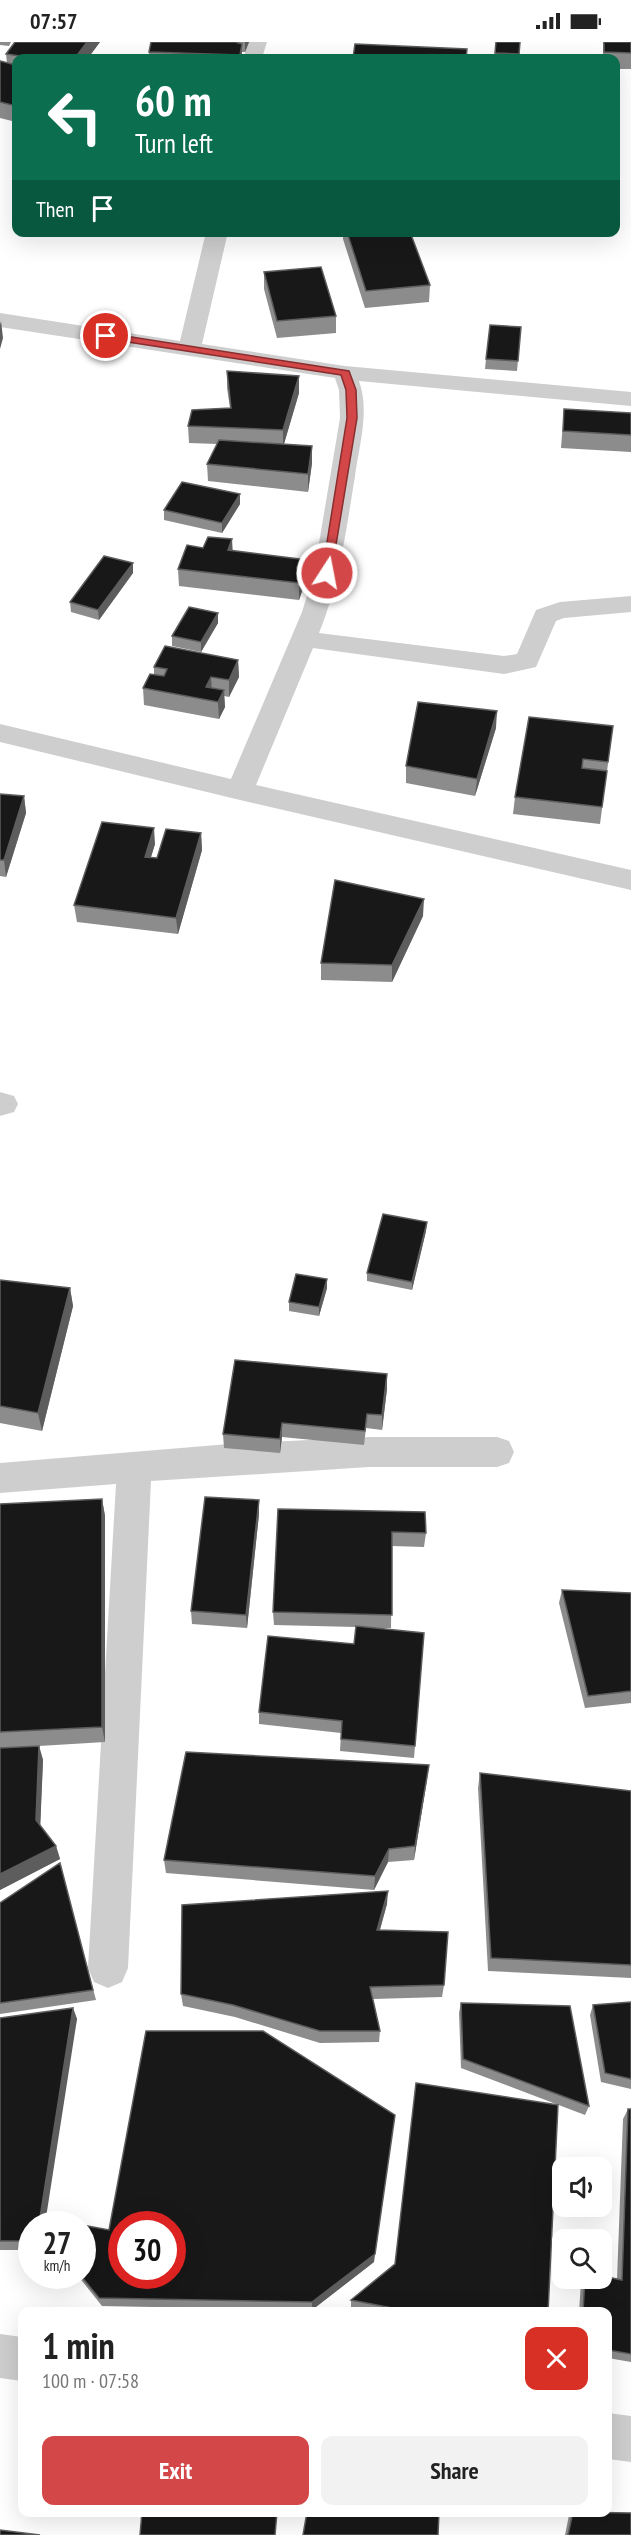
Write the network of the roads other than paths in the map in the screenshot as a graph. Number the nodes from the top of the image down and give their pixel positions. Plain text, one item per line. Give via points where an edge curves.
1 (217, 237) edge
2 (0, 321) edge
3 (190, 348) junction
4 (345, 373) junction
5 (631, 399) edge
6 (631, 604) edge
7 (304, 639) junction
8 (0, 732) edge
9 (240, 791) junction
10 (631, 880) edge
11 (497, 1452) dead end
12 (134, 1468) junction
13 (0, 1478) edge
14 (108, 1968) dead end
15 (0, 2356) edge
16 (18, 2358) edge
17 (612, 2437) edge
18 (631, 2439) edge

1 - 3 street
2 - 3 street
3 - 4 street
4 - 5 street
4 - 7 street via 351,390 352,418 341,494 327,573
6 - 7 street via 560,610 545,616 527,661 504,664
7 - 9 street
8 - 9 street
9 - 10 street
11 - 12 street via 369,1452
12 - 13 street
12 - 14 street
15 - 16 street
17 - 18 street

